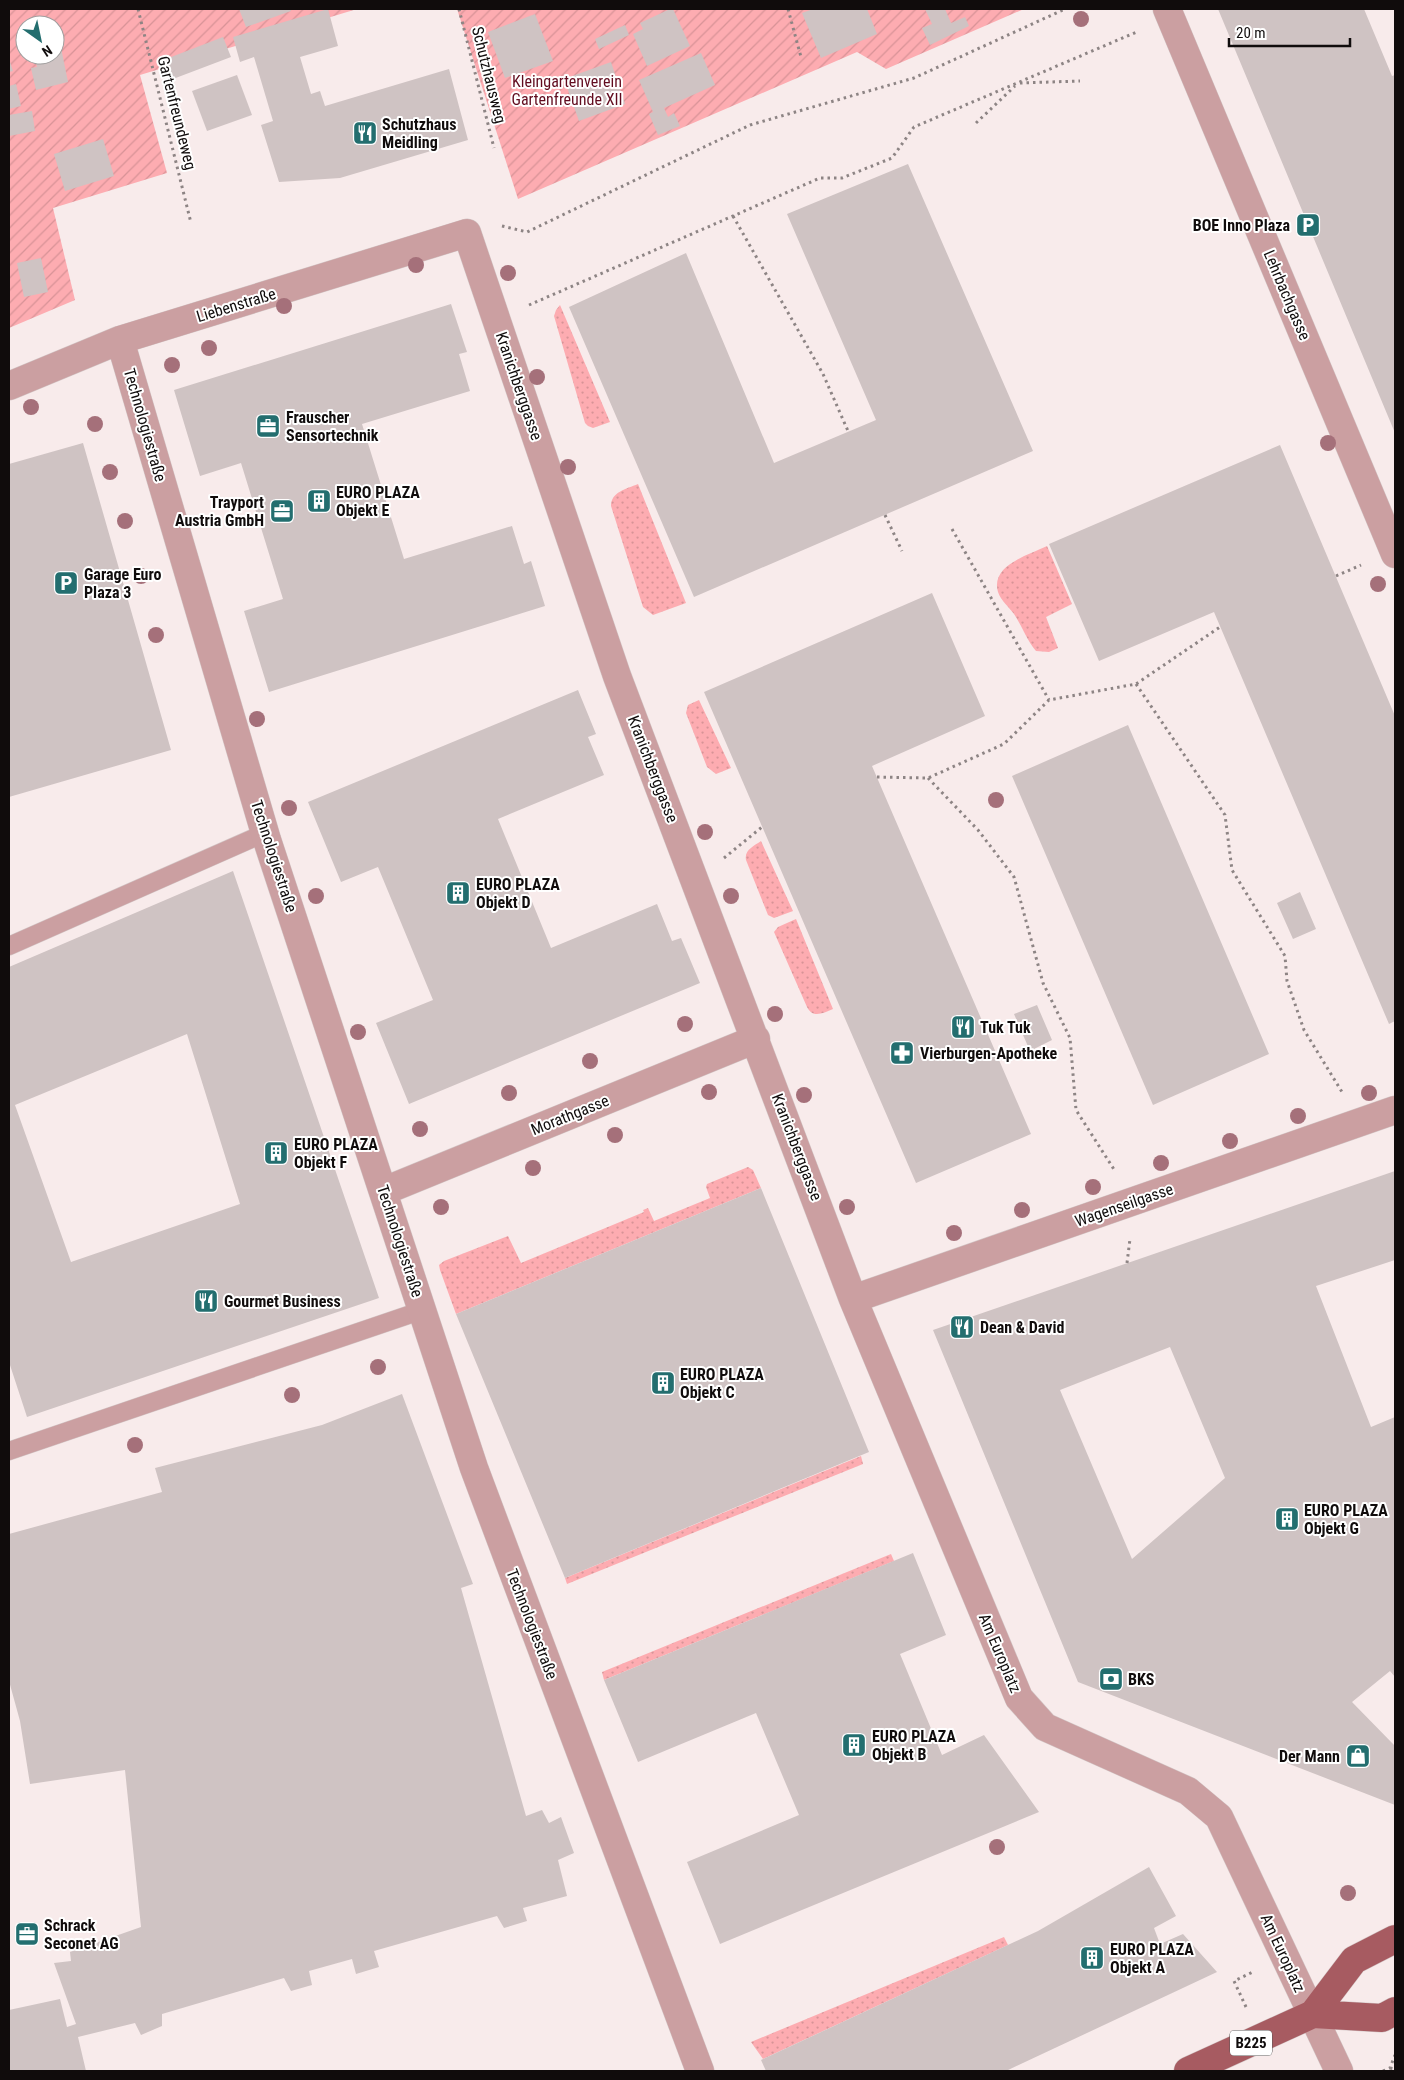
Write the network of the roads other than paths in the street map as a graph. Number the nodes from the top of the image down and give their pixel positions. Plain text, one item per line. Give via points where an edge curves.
1 (1169, 13) edge
2 (467, 233) joint
3 (120, 340) junction
4 (9, 386) edge
5 (1395, 554) edge
6 (266, 833) junction
7 (9, 946) edge
8 (756, 1039) junction
9 (1395, 1110) edge
10 (384, 1191) junction
11 (853, 1299) junction
12 (423, 1310) junction
13 (9, 1451) edge
14 (1395, 1940) edge
15 (1395, 2011) edge
16 (1313, 2014) junction
17 (700, 2071) edge
18 (1188, 2071) edge
19 (1340, 2071) edge

1 - 5 street, Lehrbachgasse
2 - 3 street, Liebenstraße
2 - 8 street, Kranichberggasse via 617,676
3 - 4 street, Liebenstraße
3 - 6 street, Technologiestraße
6 - 7 lane
6 - 10 street, Technologiestraße
8 - 10 street, Morathgasse
8 - 11 street, Kranichberggasse
9 - 11 street, Wagenseilgasse
10 - 12 street, Technologiestraße
11 - 16 street, Am Europlatz via 1019,1698 1046,1727 1188,1792 1219,1817
12 - 13 lane
12 - 17 street, Technologiestraße via 474,1468
14 - 16 main road, B225 via 1354,1960
15 - 16 main road, B225 via 1382,2018
16 - 18 main road, B225
16 - 19 street, Am Europlatz

